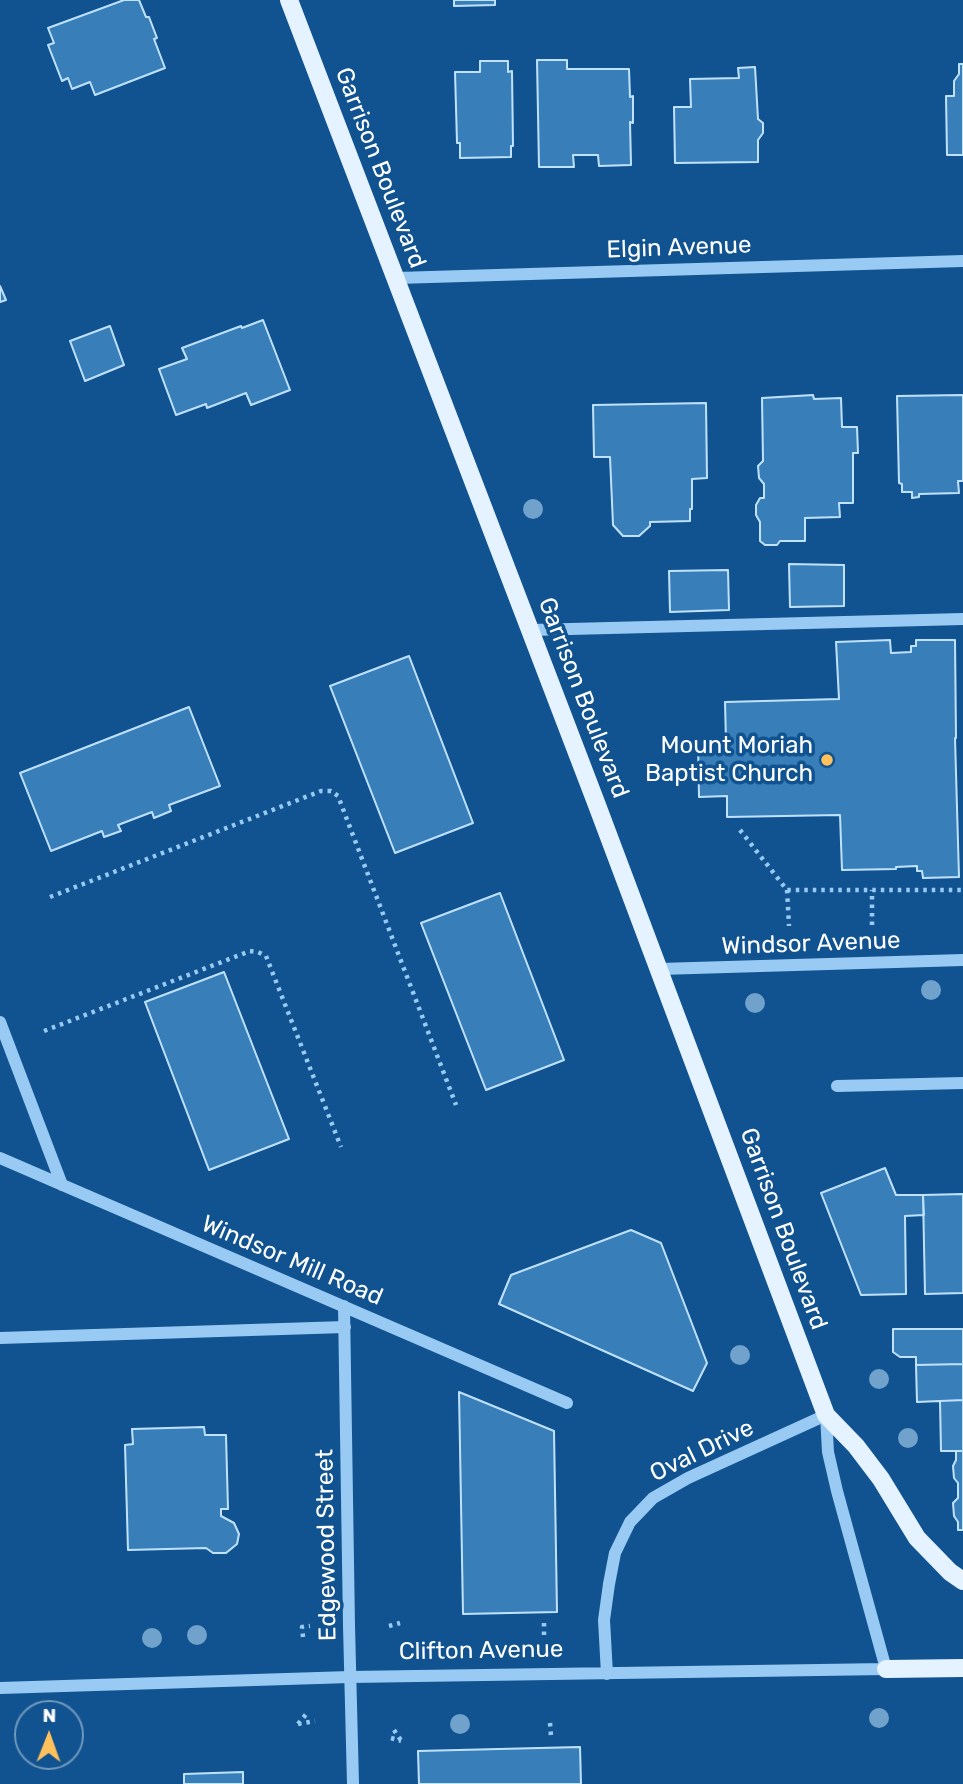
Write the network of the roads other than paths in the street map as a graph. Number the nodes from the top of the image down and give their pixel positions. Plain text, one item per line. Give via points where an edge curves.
1 (289, 0) edge
2 (963, 261) edge
3 (397, 278) junction
4 (963, 620) edge
5 (531, 630) junction
6 (963, 960) edge
7 (660, 969) junction
8 (0, 1021) edge
9 (963, 1083) edge
10 (836, 1086) dead end
11 (0, 1158) edge
12 (62, 1185) junction
13 (344, 1306) junction
14 (345, 1327) junction
15 (0, 1338) edge
16 (567, 1403) dead end
17 (826, 1415) junction
18 (963, 1581) edge
19 (963, 1668) edge
20 (886, 1669) junction
21 (607, 1674) junction
22 (350, 1677) junction
23 (0, 1688) edge
24 (353, 1784) edge

1 - 3 main road, Garrison Boulevard
2 - 3 street, Elgin Avenue
3 - 5 main road, Garrison Boulevard
4 - 5 street
5 - 7 main road, Garrison Boulevard
6 - 7 street, Windsor Avenue
7 - 17 main road, Garrison Boulevard
8 - 12 street
9 - 10 street
11 - 12 street, Windsor Mill Road
12 - 13 street, Windsor Mill Road
13 - 14 street, Edgewood Street
13 - 16 street, Windsor Mill Road
14 - 15 street
14 - 22 street, Edgewood Street
17 - 18 main road, Garrison Boulevard via 881,1479 917,1538
17 - 20 street, Garrison Boulevard via 837,1491
17 - 21 street, Oval Drive via 653,1497 630,1522 615,1553 609,1584 604,1620
19 - 20 main road, Clifton Avenue
20 - 21 street, Clifton Avenue
21 - 22 street, Clifton Avenue
22 - 23 street, Clifton Avenue
22 - 24 street, Edgewood Street

